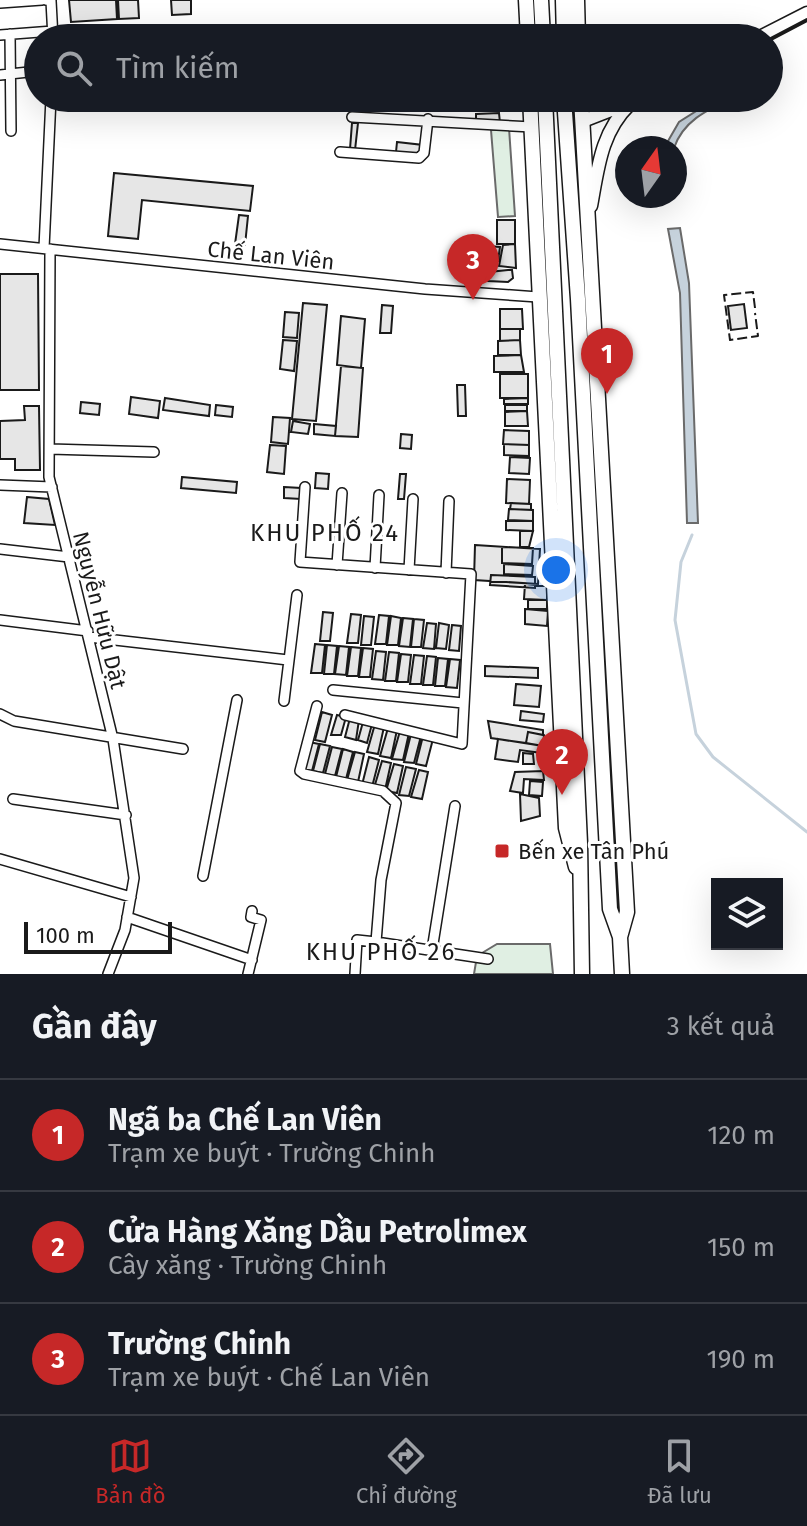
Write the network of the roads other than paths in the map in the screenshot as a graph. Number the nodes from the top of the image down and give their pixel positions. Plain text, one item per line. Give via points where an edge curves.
1 (44, 0) edge
2 (526, 0) edge
3 (541, 0) edge
4 (563, 0) edge
5 (577, 0) edge
6 (0, 3) edge
7 (807, 13) edge
8 (52, 24) edge
9 (527, 24) edge
10 (542, 24) edge
11 (564, 24) edge
12 (578, 24) edge
13 (783, 25) edge
14 (5, 35) edge
15 (24, 73) edge
16 (12, 74) junction
17 (0, 75) edge
18 (51, 112) edge
19 (534, 112) edge
20 (542, 112) edge
21 (564, 112) edge
22 (582, 112) edge
23 (608, 112) edge
24 (622, 112) edge
25 (352, 117) dead end
26 (428, 119) junction
27 (583, 121) junction
28 (564, 123) junction
29 (538, 126) junction
30 (11, 131) dead end
31 (340, 152) dead end
32 (589, 217) junction
33 (0, 244) edge
34 (47, 249) junction
35 (538, 297) junction
36 (50, 449) junction
37 (154, 452) dead end
38 (0, 485) edge
39 (52, 487) junction
40 (305, 487) dead end
41 (342, 493) dead end
42 (379, 495) dead end
43 (413, 499) dead end
44 (449, 501) dead end
45 (0, 549) edge
46 (69, 557) junction
47 (337, 565) junction
48 (375, 568) junction
49 (409, 570) junction
50 (446, 573) junction
51 (297, 595) dead end
52 (0, 620) edge
53 (88, 634) junction
54 (288, 660) junction
55 (614, 681) junction
56 (333, 690) dead end
57 (237, 700) dead end
58 (284, 701) dead end
59 (463, 703) junction
60 (317, 706) dead end
61 (599, 706) junction
62 (0, 714) edge
63 (345, 715) dead end
64 (113, 739) junction
65 (183, 749) dead end
66 (13, 799) dead end
67 (455, 806) dead end
68 (126, 815) junction
69 (0, 859) edge
70 (203, 876) dead end
71 (580, 879) junction
72 (131, 897) junction
73 (252, 911) dead end
74 (127, 917) junction
75 (620, 937) junction
76 (376, 942) junction
77 (432, 950) junction
78 (488, 959) dead end
79 (252, 960) junction
80 (108, 974) edge
81 (248, 974) edge
82 (355, 974) edge
83 (582, 974) edge
84 (622, 974) edge

1 - 6 street
1 - 8 street via 51,1
2 - 9 main road
3 - 10 main road
4 - 11 main road
5 - 12 main road
7 - 13 street
14 - 16 street
15 - 16 street
16 - 17 street
16 - 30 street
18 - 34 street, Nguyễn Hữu Dật
19 - 29 main road
20 - 29 main road
21 - 28 main road
22 - 27 main road
23 - 27 street
24 - 32 street via 608,132
25 - 26 street
26 - 29 street
26 - 31 street via 419,158
27 - 28 main road
27 - 32 main road
28 - 29 main road
28 - 61 main road
29 - 35 main road
29 - 71 main road
32 - 55 main road
33 - 34 street, Chế Lan Viên
34 - 35 street, Chế Lan Viên
34 - 36 street, Nguyễn Hữu Dật
35 - 71 main road via 566,828
36 - 37 street
36 - 39 street, Nguyễn Hữu Dật
38 - 39 street
39 - 46 street, Nguyễn Hữu Dật
40 - 47 street via 300,562
41 - 47 street
42 - 48 street
43 - 49 street
44 - 50 street
45 - 46 street
46 - 53 street, Nguyễn Hữu Dật
47 - 48 street
48 - 49 street
49 - 50 street
50 - 59 street via 471,574
51 - 54 street
52 - 53 street
53 - 54 street
53 - 64 street, Nguyễn Hữu Dật
54 - 58 street
55 - 61 main road
55 - 75 main road via 627,912
56 - 59 street
57 - 70 street
59 - 63 street via 462,744
60 - 76 street via 300,771 383,791 396,803
61 - 75 main road via 610,909
62 - 64 street
64 - 65 street
64 - 68 street, Nguyễn Hữu Dật
66 - 68 street
67 - 77 street
68 - 72 street, Nguyễn Hữu Dật via 134,878
69 - 72 street
71 - 83 main road
72 - 74 street, Nguyễn Hữu Dật
73 - 79 street via 251,917 261,920
74 - 79 street
74 - 80 street, Nguyễn Hữu Dật
75 - 84 main road
76 - 77 street
76 - 82 street via 357,940
77 - 78 street
79 - 81 street

